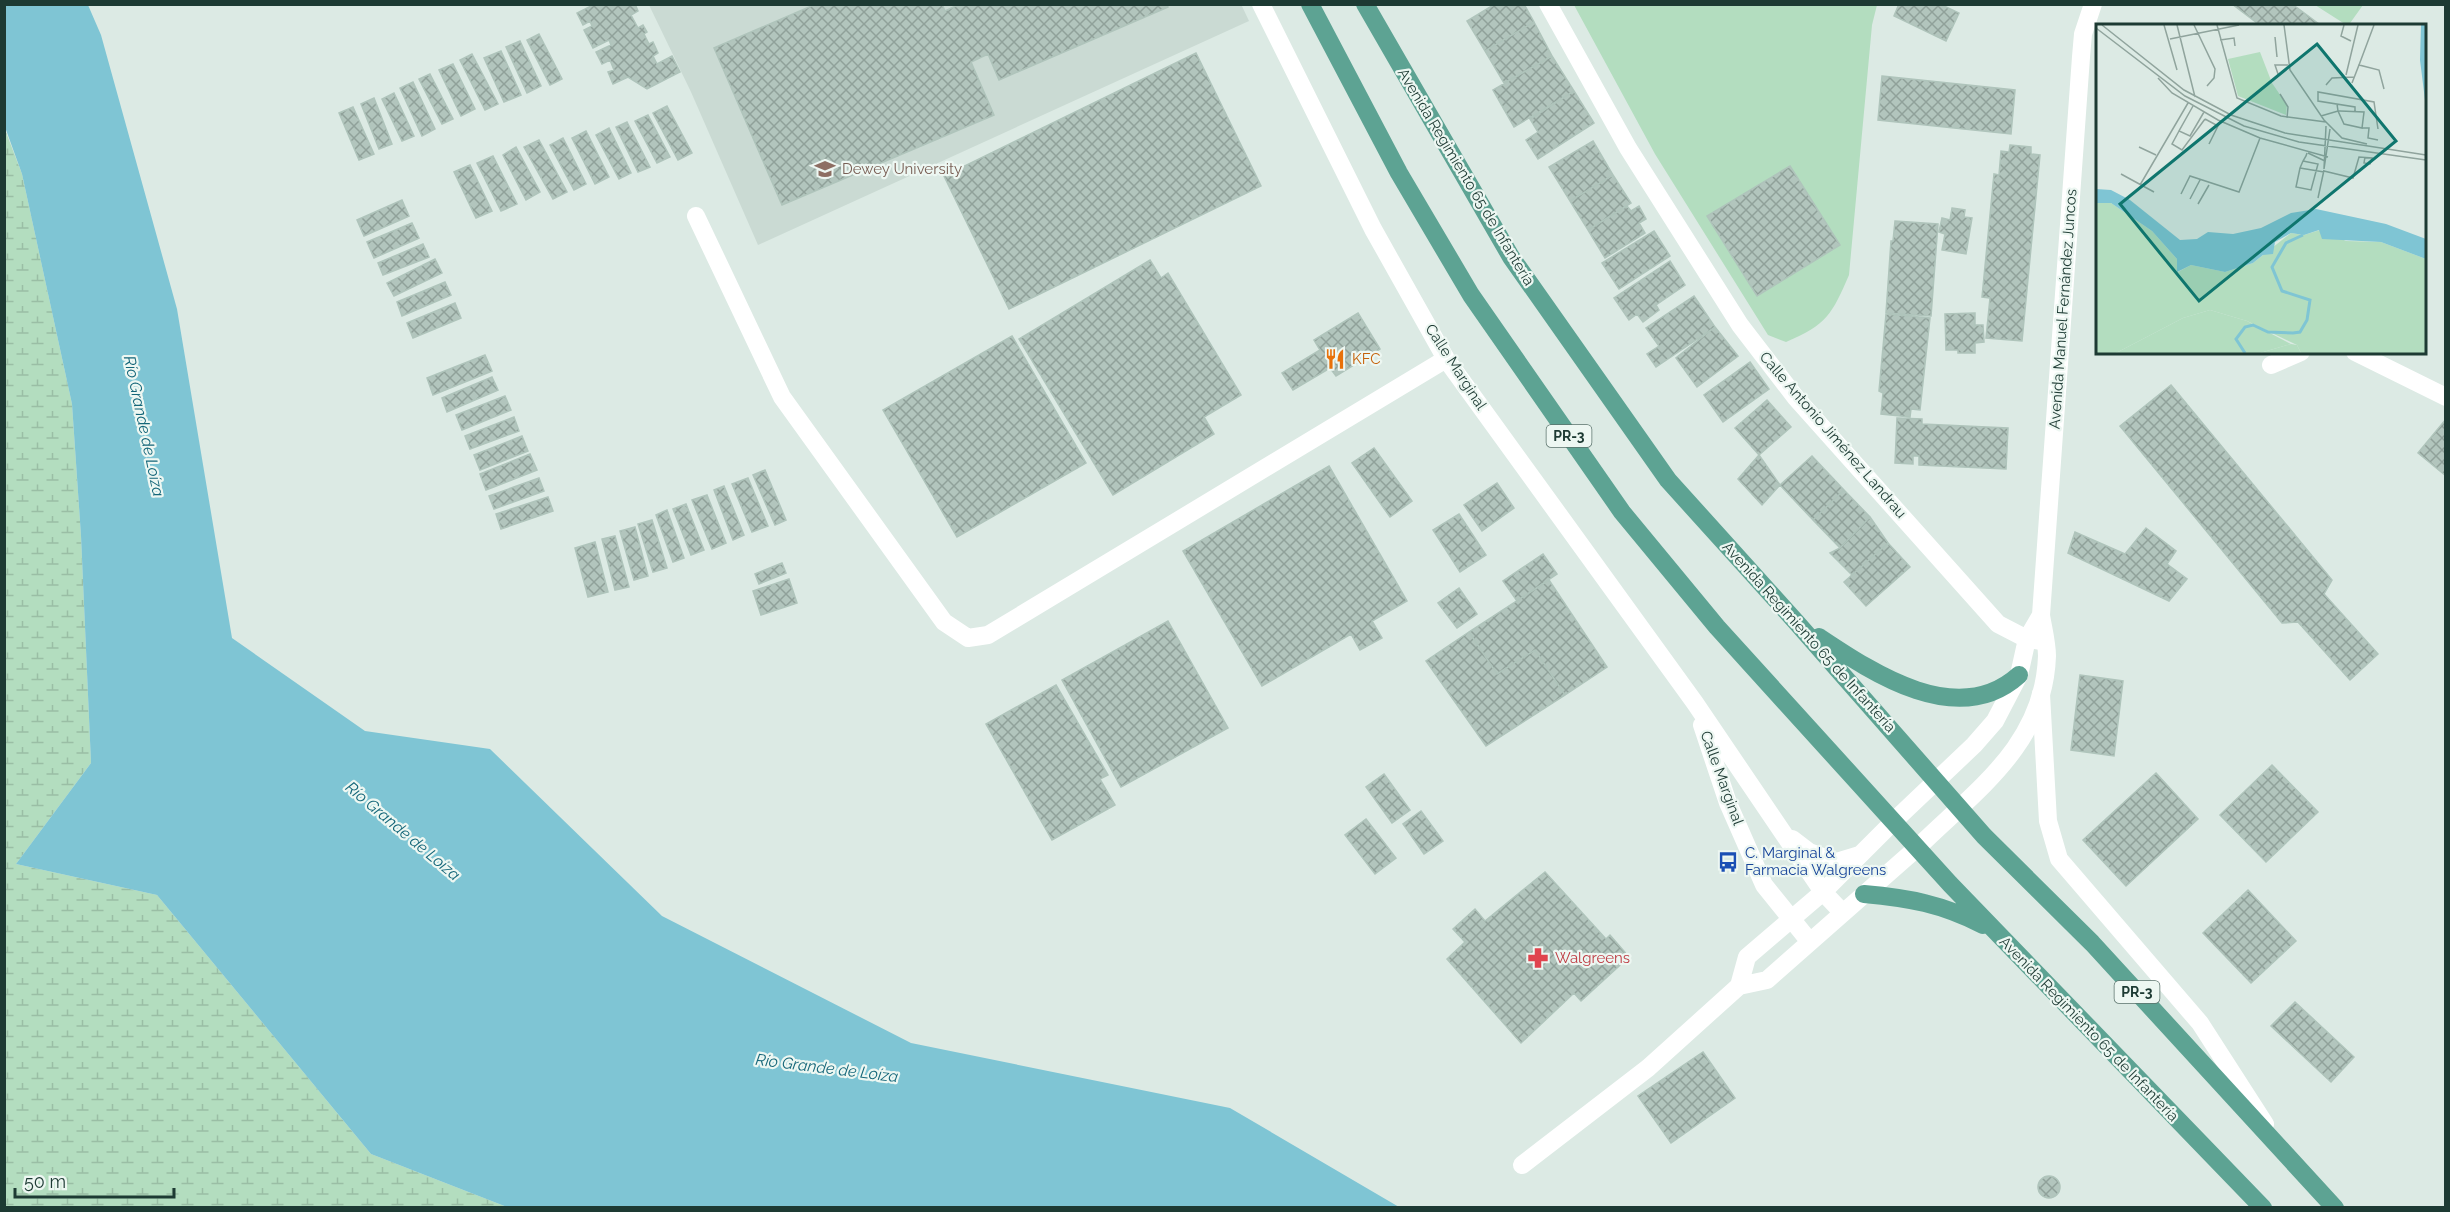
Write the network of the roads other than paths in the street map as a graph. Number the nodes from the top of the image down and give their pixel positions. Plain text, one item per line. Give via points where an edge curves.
1 (1261, 4) edge
2 (1310, 4) edge
3 (1365, 4) edge
4 (1548, 4) edge
5 (2093, 4) edge
6 (696, 216) dead end
7 (2296, 354) edge
8 (2358, 354) edge
9 (1446, 359) junction
10 (2271, 365) dead end
11 (2445, 397) edge
12 (1797, 622) junction
13 (2036, 640) junction
14 (2019, 675) junction
15 (2042, 693) junction
16 (1695, 703) junction
17 (1936, 780) junction
18 (1959, 806) junction
19 (1894, 821) junction
20 (1780, 830) junction
21 (1918, 847) junction
22 (1861, 854) junction
23 (1823, 892) junction
24 (1864, 894) junction
25 (1843, 913) junction
26 (1790, 919) junction
27 (1995, 931) junction
28 (1810, 942) junction
29 (1739, 986) junction
30 (2282, 1151) junction
31 (1522, 1165) dead end
32 (2263, 1208) edge
33 (2335, 1208) edge

1 - 9 street, Calle Marginal via 1373,229
2 - 19 main road, Avenida Regimiento 65 de Infantería / PR-3 via 1399,173 1471,295 1623,512 1717,627
3 - 12 main road, Avenida Regimiento 65 de Infantería / PR-3 via 1510,257 1668,480
4 - 13 street, Calle Antonio Jiménez Landrau via 1628,148 1740,325 1796,398 1998,624
5 - 13 street, Avenida Manuel Fernández Juncos via 2083,34 2041,615
6 - 9 street via 782,397 945,622 968,638 988,635
7 - 10 street
8 - 11 street
9 - 16 street, Calle Marginal
12 - 14 main road via 1893,683 1940,697 1973,697 2008,685
12 - 17 main road, Avenida Regimiento 65 de Infantería / PR-3
13 - 14 street, Avenida Manuel Fernández Juncos
13 - 15 street, Avenida Manuel Fernández Juncos via 2047,654
14 - 17 street, Avenida Manuel Fernández Juncos via 1995,721
15 - 18 street, Avenida Manuel Fernández Juncos via 2035,717 2020,743 2002,767
15 - 30 street via 2048,821 2059,859 2200,1023
16 - 20 street, Calle Marginal
16 - 26 street, Calle Marginal via 1728,803 1764,885
17 - 18 main road, Avenida Regimiento 65 de Infantería / PR-3
17 - 19 street, Avenida Manuel Fernández Juncos
18 - 21 street, Avenida Manuel Fernández Juncos
18 - 30 main road, Avenida Regimiento 65 de Infantería / PR-3 via 2092,943
19 - 21 main road, Avenida Regimiento 65 de Infantería / PR-3
19 - 22 street, Avenida Manuel Fernández Juncos
20 - 22 street via 1809,852 1836,862
20 - 23 street, Calle Marginal
21 - 24 street, Avenida Manuel Fernández Juncos
21 - 27 main road, Avenida Regimiento 65 de Infantería / PR-3
22 - 23 street, Avenida Manuel Fernández Juncos
23 - 25 street, Calle Marginal
23 - 26 street, Avenida Manuel Fernández Juncos
24 - 25 street, Avenida Manuel Fernández Juncos
24 - 27 main road via 1908,898 1944,908
25 - 28 street, Avenida Manuel Fernández Juncos
26 - 28 street, Calle Marginal
26 - 29 street, Avenida Manuel Fernández Juncos via 1747,957
27 - 32 main road, Avenida Regimiento 65 de Infantería / PR-3
28 - 29 street, Avenida Manuel Fernández Juncos via 1767,980
29 - 31 street via 1648,1068
30 - 33 main road, Avenida Regimiento 65 de Infantería / PR-3

